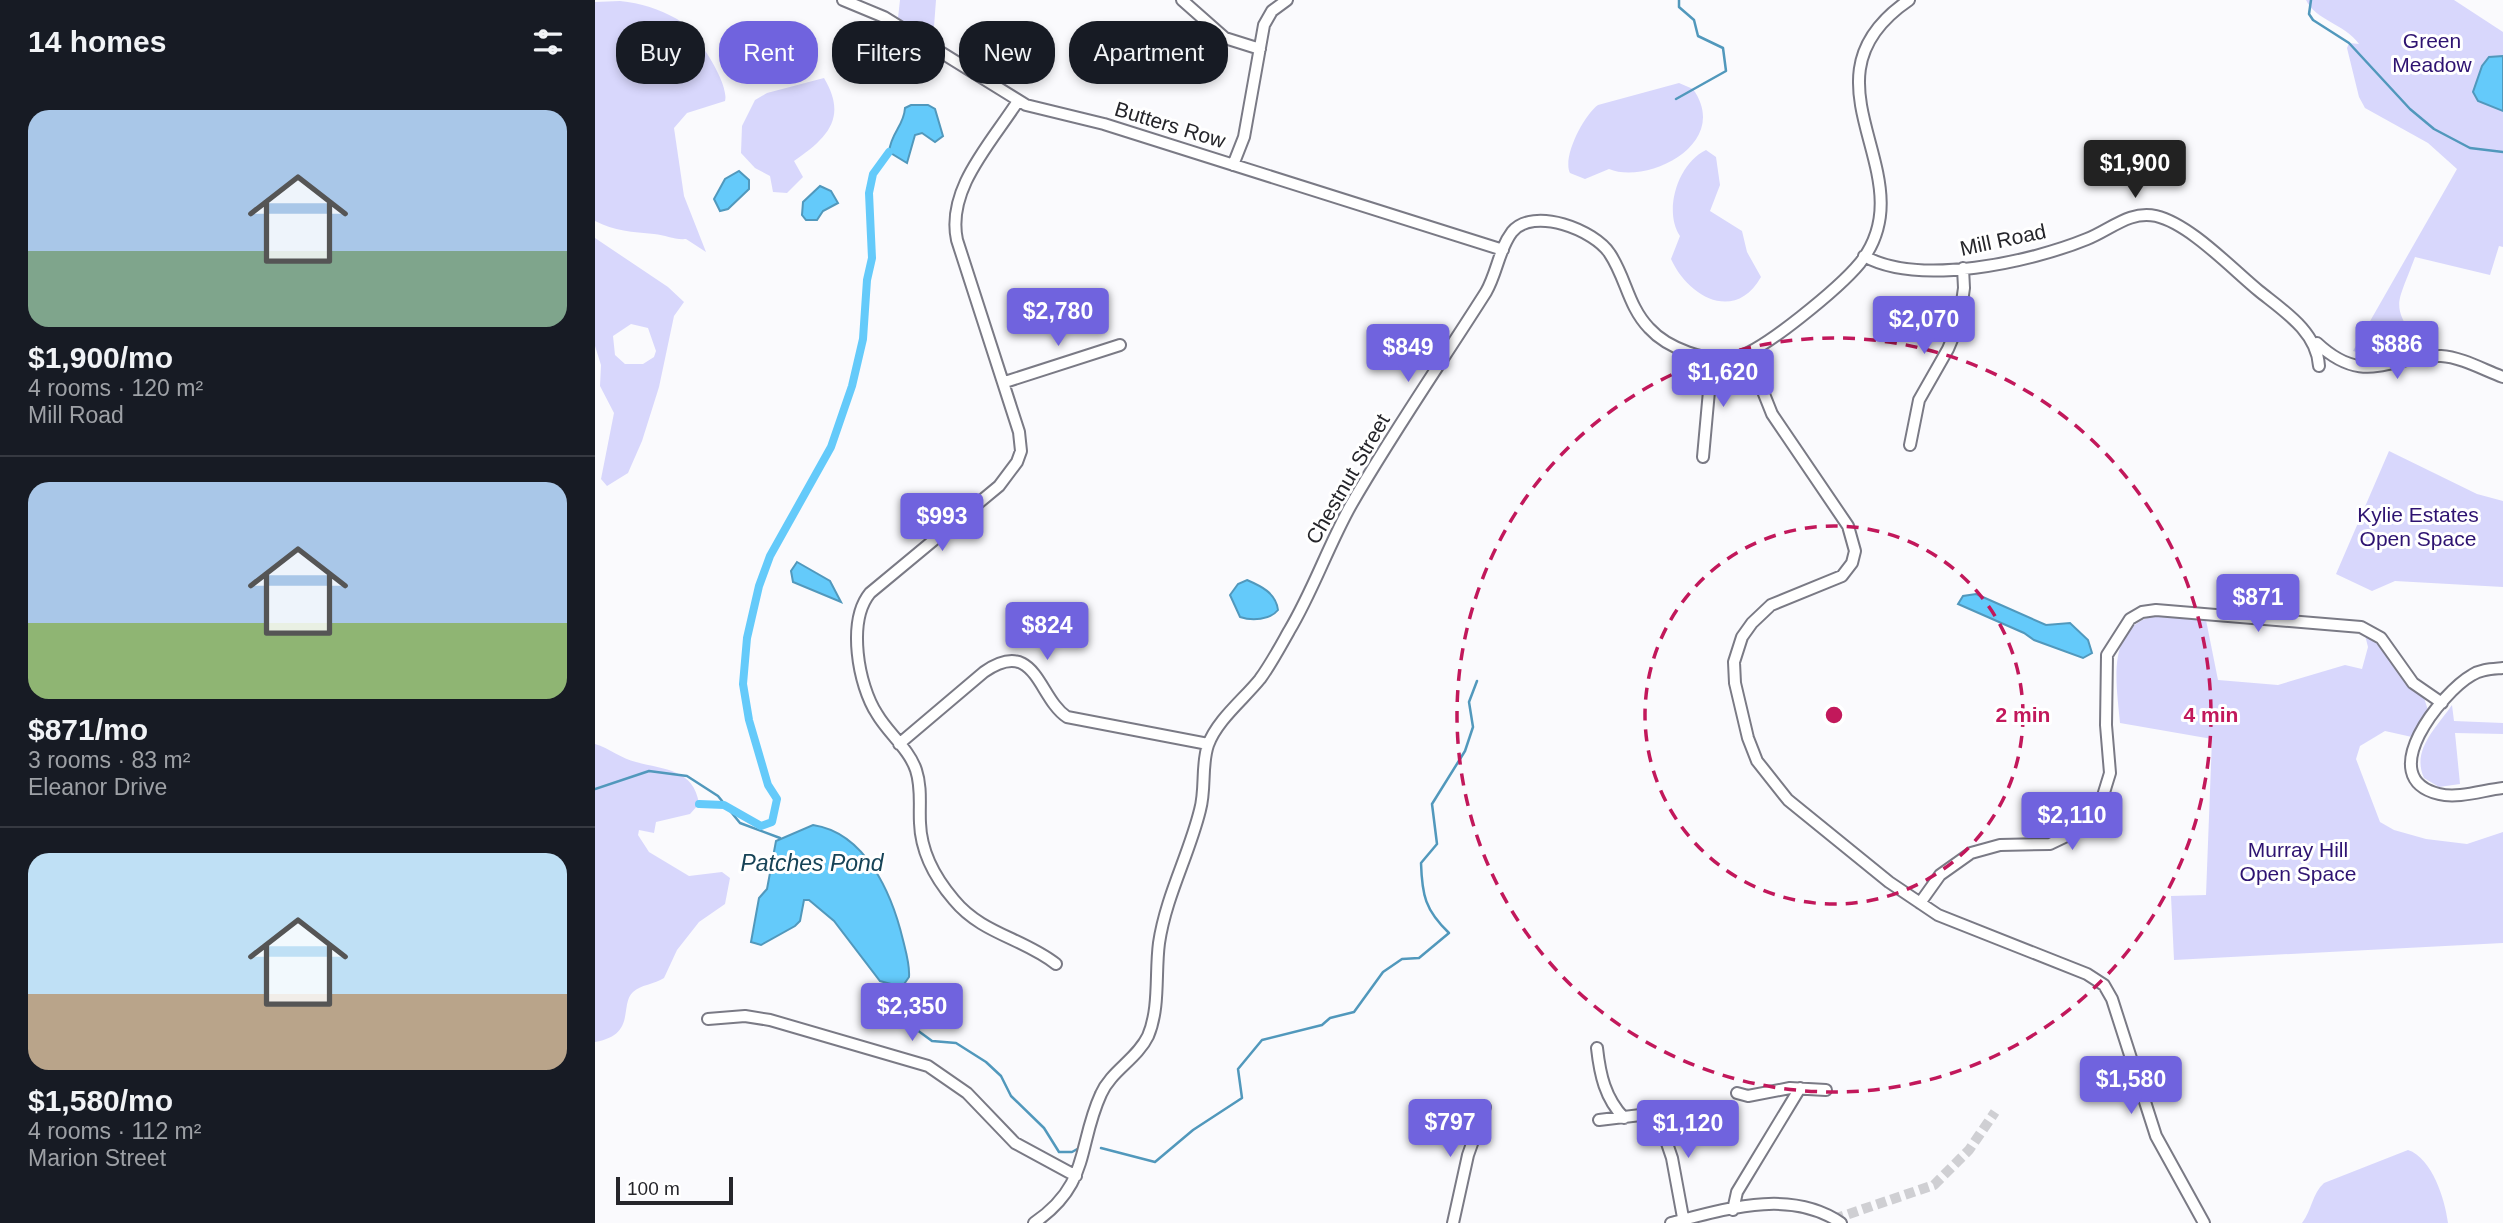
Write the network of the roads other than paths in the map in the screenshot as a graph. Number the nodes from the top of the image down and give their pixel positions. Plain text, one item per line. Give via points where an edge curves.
1 (843, 0) edge
2 (1181, 0) edge
3 (1287, 0) edge
4 (1909, 0) edge
5 (1260, 49) junction
6 (1017, 102) junction
7 (1233, 165) junction
8 (1503, 250) junction
9 (1864, 256) junction
10 (1963, 268) junction
11 (2312, 338) junction
12 (1120, 345) dead end
13 (1748, 354) junction
14 (1712, 358) junction
15 (2319, 366) dead end
16 (2503, 377) edge
17 (1005, 382) junction
18 (1910, 445) dead end
19 (1703, 457) dead end
20 (2503, 667) edge
21 (2442, 702) junction
22 (899, 744) junction
23 (1208, 744) junction
24 (2503, 788) edge
25 (1920, 902) junction
26 (1056, 964) dead end
27 (708, 1018) dead end
28 (1597, 1048) dead end
29 (1800, 1088) junction
30 (1826, 1090) dead end
31 (1737, 1093) dead end
32 (1486, 1107) dead end
33 (1674, 1111) dead end
34 (1657, 1114) junction
35 (1624, 1118) junction
36 (1599, 1119) dead end
37 (1076, 1176) junction
38 (1733, 1210) junction
39 (1684, 1221) edge
40 (1034, 1223) edge
41 (1453, 1223) edge
42 (1671, 1223) edge
43 (1841, 1223) edge
44 (2204, 1223) edge

1 - 6 street, Butters Row via 896,24
2 - 5 street via 1225,38
3 - 5 street via 1268,15
4 - 9 street via 1875,28 1858,68 1857,87 1881,204
5 - 7 street via 1244,136
6 - 7 street, Butters Row
6 - 17 street via 960,194 954,214 957,240
7 - 8 street, Butters Row
8 - 14 street, Chestnut Street via 1514,230 1534,220 1551,221 1586,235 1609,251 1632,305 1652,332 1678,348
8 - 23 street, Chestnut Street via 1487,289 1354,500 1283,642
9 - 10 street, Mill Road via 1912,271
9 - 13 street via 1826,295
10 - 11 street, Mill Road via 2067,246 2132,217 2154,216 2190,233
10 - 18 street via 1959,323 1919,400
11 - 15 street
11 - 16 street, Mill Road via 2333,356 2356,365 2386,367 2444,356
12 - 17 street
13 - 14 street, Chestnut Street
13 - 25 street via 1772,414 1844,519 1855,551 1842,576 1778,601 1747,630 1736,653 1734,673 1748,738 1763,772 1779,792
14 - 19 street
17 - 22 street via 1020,441 1015,468 873,589 858,615 856,635 869,698
20 - 21 street via 2472,675
21 - 24 street via 2413,742 2411,764 2416,778 2433,792 2447,795
21 - 25 street via 2413,683 2386,642 2361,627 2142,612 2126,622 2107,655 2109,774 2092,814 2073,833 2050,844 2000,845 1971,853 1940,875
22 - 23 street via 984,672 1014,662 1037,675 1067,717
22 - 26 street via 916,771 922,837 944,887 983,926 1037,949
23 - 37 street via 1201,808 1159,939 1149,1033 1102,1092
25 - 44 street via 1959,925 2060,962 2104,985 2156,1136
27 - 37 street via 745,1016 783,1023 928,1066 967,1093 1015,1143
28 - 35 street via 1605,1088
29 - 30 street
29 - 31 street via 1748,1096
29 - 38 street via 1737,1192
32 - 41 street via 1468,1155
33 - 34 street
34 - 35 street
34 - 39 street via 1672,1158
35 - 36 street
37 - 40 street via 1058,1203
38 - 39 street
38 - 43 street via 1795,1203
39 - 42 street

